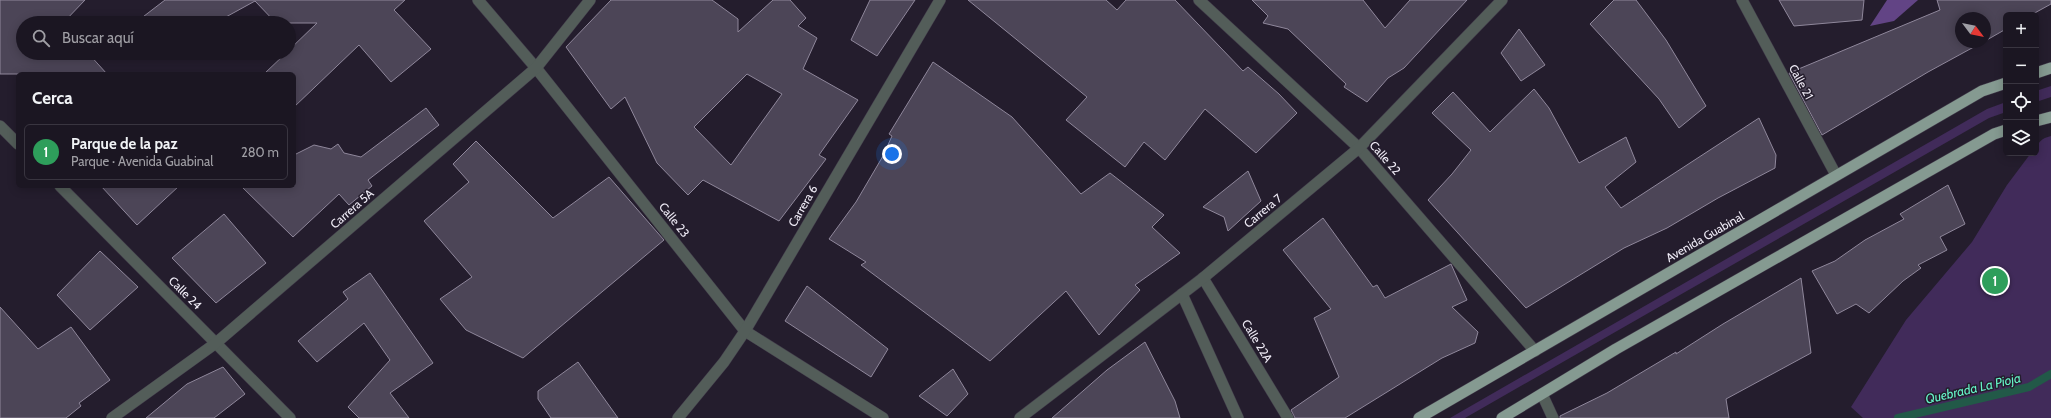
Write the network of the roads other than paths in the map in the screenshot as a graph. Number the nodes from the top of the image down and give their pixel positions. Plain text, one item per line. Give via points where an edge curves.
1 (478, 0) edge
2 (590, 0) edge
3 (940, 0) edge
4 (1199, 0) edge
5 (1502, 0) edge
6 (1742, 0) edge
7 (536, 68) junction
8 (2051, 68) edge
9 (2039, 72) edge
10 (2003, 84) edge
11 (2051, 117) edge
12 (2039, 120) edge
13 (0, 126) edge
14 (2003, 131) edge
15 (16, 142) edge
16 (1359, 148) junction
17 (1836, 175) junction
18 (62, 188) edge
19 (1203, 278) junction
20 (1182, 294) junction
21 (745, 331) junction
22 (216, 343) junction
23 (1535, 351) junction
24 (1543, 397) junction
25 (112, 418) edge
26 (290, 418) edge
27 (678, 418) edge
28 (883, 418) edge
29 (1020, 418) edge
30 (1238, 418) edge
31 (1288, 418) edge
32 (1419, 418) edge
33 (1502, 418) edge
34 (1553, 418) edge

1 - 7 street, Calle 23
2 - 7 street, Carrera 5A
3 - 21 street, Carrera 6
4 - 16 street, Calle 22
5 - 16 street, Carrera 7
6 - 17 street, Calle 21
7 - 21 street, Calle 23
7 - 22 street, Carrera 5A
8 - 9 main road
10 - 17 main road, Avenida Guabinal via 1982,91
11 - 12 main road
13 - 15 street
14 - 24 main road via 1616,349
16 - 19 street, Carrera 7
16 - 23 street, Calle 22
17 - 23 main road, Avenida Guabinal
18 - 22 street, Calle 24
19 - 20 street, Carrera 7
19 - 31 street, Calle 22A
20 - 29 street, Carrera 7
20 - 30 street
21 - 27 street, Carrera 6 via 724,362
21 - 28 street, Calle 23
22 - 25 street, Carrera 5A
22 - 26 street, Calle 24
23 - 32 main road, Avenida Guabinal
24 - 33 main road
24 - 34 street

